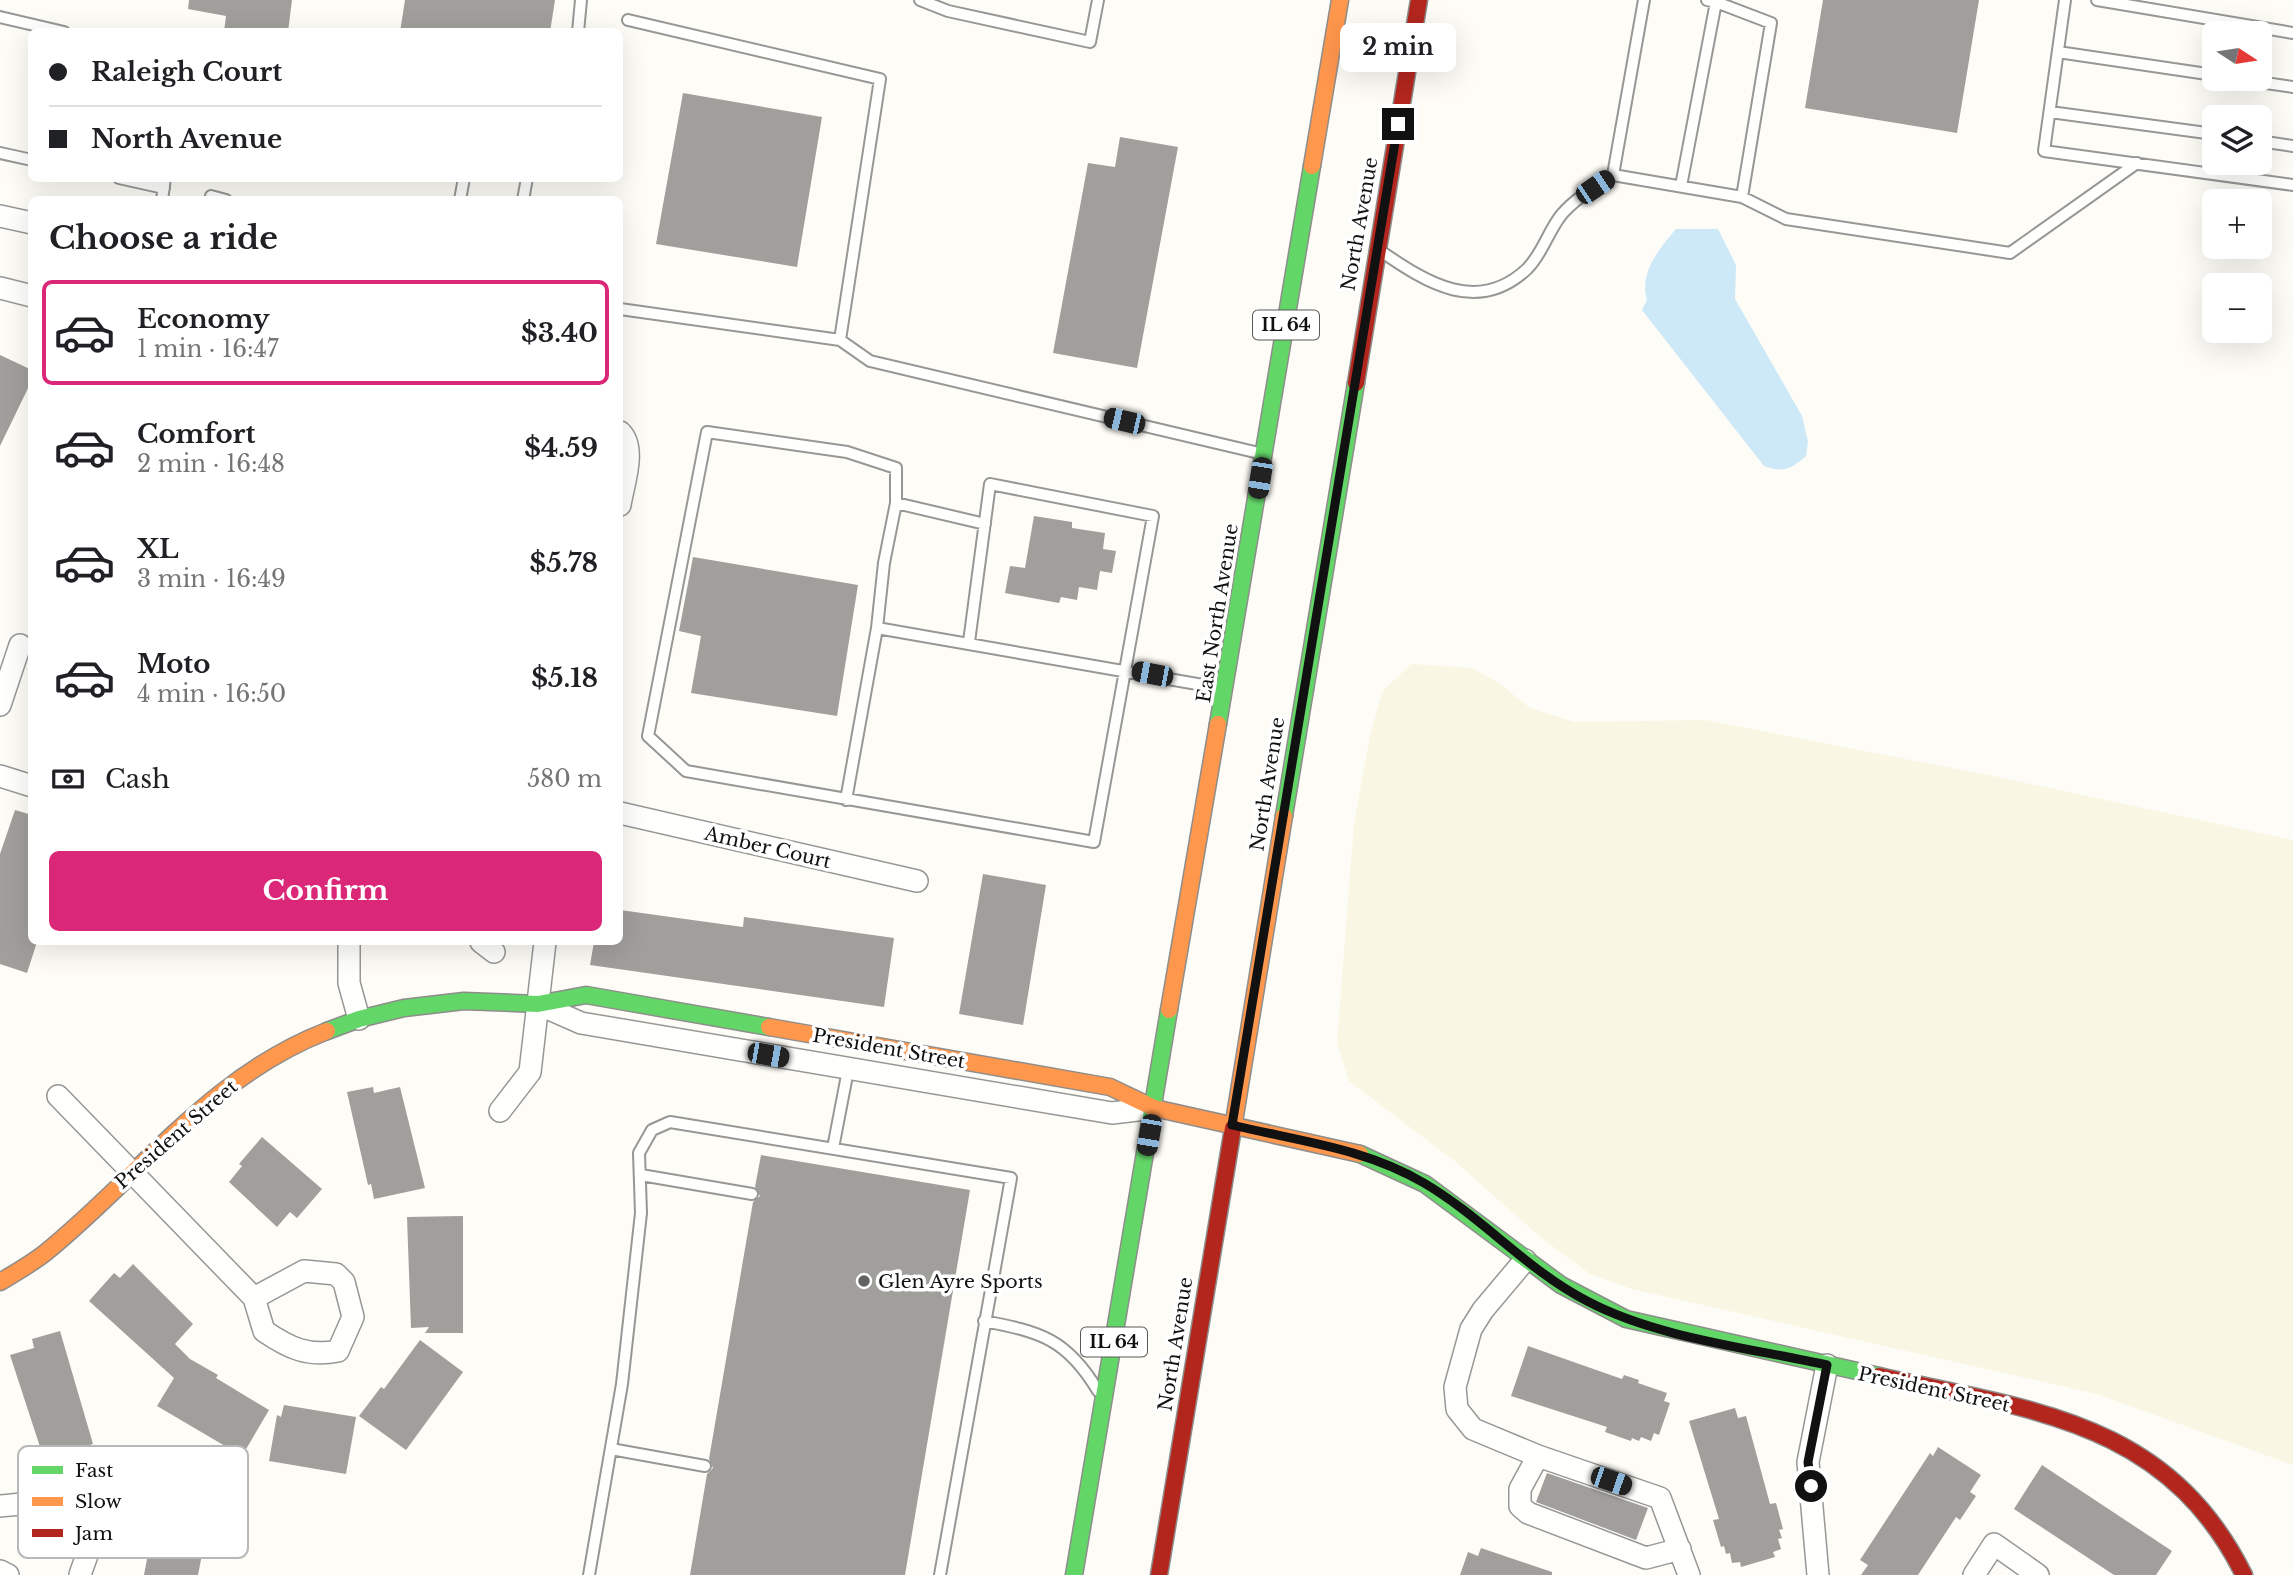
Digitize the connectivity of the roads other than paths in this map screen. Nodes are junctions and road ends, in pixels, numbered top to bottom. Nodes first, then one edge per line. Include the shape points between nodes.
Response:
1 (581, 0) edge
2 (920, 0) edge
3 (1098, 0) edge
4 (1340, 0) edge
5 (1419, 0) edge
6 (1644, 0) edge
7 (2065, 0) edge
8 (2097, 0) edge
9 (1712, 1) edge
10 (949, 5) edge
11 (0, 17) edge
12 (628, 20) dead end
13 (47, 28) edge
14 (578, 28) edge
15 (2293, 33) edge
16 (2058, 52) junction
17 (2202, 73) edge
18 (2272, 84) edge
19 (2293, 87) edge
20 (2050, 111) junction
21 (2202, 132) edge
22 (2272, 143) edge
23 (2293, 146) edge
24 (0, 153) edge
25 (28, 159) edge
26 (2137, 163) junction
27 (1613, 175) junction
28 (135, 182) edge
29 (2293, 185) edge
30 (1681, 186) junction
31 (163, 189) edge
32 (1741, 197) junction
33 (0, 216) edge
34 (28, 222) edge
35 (1377, 248) junction
36 (0, 288) edge
37 (28, 295) edge
38 (623, 309) edge
39 (840, 340) junction
40 (623, 438) edge
41 (1264, 454) junction
42 (623, 486) edge
43 (896, 503) junction
44 (985, 524) junction
45 (877, 628) junction
46 (969, 642) junction
47 (20, 645) dead end
48 (1127, 669) junction
49 (1226, 689) junction
50 (0, 705) edge
51 (0, 776) edge
52 (28, 785) edge
53 (846, 800) junction
54 (623, 814) edge
55 (917, 881) dead end
56 (349, 945) edge
57 (545, 945) edge
58 (538, 1004) junction
59 (359, 1019) junction
60 (853, 1042) junction
61 (848, 1069) junction
62 (58, 1096) dead end
63 (1154, 1108) junction
64 (500, 1111) dead end
65 (1232, 1125) junction
66 (833, 1148) junction
67 (133, 1171) junction
68 (641, 1175) junction
69 (752, 1194) dead end
70 (1525, 1260) junction
71 (0, 1282) edge
72 (254, 1298) junction
73 (984, 1321) junction
74 (1827, 1365) junction
75 (1104, 1402) junction
76 (611, 1449) junction
77 (1538, 1456) junction
78 (705, 1466) dead end
79 (18, 1505) edge
80 (0, 1506) edge
81 (1680, 1549) junction
82 (85, 1558) edge
83 (0, 1571) edge
84 (8, 1575) edge
85 (80, 1575) edge
86 (589, 1575) edge
87 (940, 1575) edge
88 (1074, 1575) edge
89 (1158, 1575) edge
90 (1689, 1575) edge
91 (1818, 1575) edge
92 (1974, 1575) edge
93 (2038, 1575) edge
94 (2244, 1575) edge

1 - 14 lane
2 - 10 lane
3 - 10 lane via 1090,42
4 - 41 main road, East North Avenue / IL 64
5 - 35 main road, North Avenue
6 - 27 lane
7 - 16 lane
8 - 15 lane
9 - 30 lane
9 - 32 lane via 1771,23
11 - 13 lane
12 - 39 lane via 880,79
16 - 17 lane
16 - 20 lane
18 - 19 lane
20 - 21 lane
20 - 26 lane via 2044,151
22 - 23 lane
24 - 25 lane
26 - 29 lane
26 - 32 lane via 2010,254 1786,219
27 - 30 lane
27 - 35 lane via 1561,216 1528,269 1489,290 1467,293 1437,287
28 - 31 lane
30 - 32 lane
33 - 34 street
35 - 65 main road, North Avenue
36 - 37 street
38 - 39 lane
39 - 41 lane via 870,361
40 - 42 street via 628,454
41 - 49 main road, East North Avenue / IL 64
43 - 44 lane
43 - 45 lane
43 - 53 lane via 896,468 847,452 707,432 648,736 686,771
44 - 46 lane
44 - 48 lane via 990,484 1153,516
45 - 46 lane
45 - 53 lane
46 - 48 lane
47 - 50 street
48 - 49 lane
48 - 53 lane via 1094,842
49 - 63 main road, East North Avenue / IL 64
51 - 52 street
54 - 55 street, Amber Court
56 - 59 street via 349,983
57 - 58 street
58 - 59 main road, President Street via 464,1001
58 - 60 main road, President Street via 586,995
58 - 61 street, President Street via 581,1023
58 - 64 street via 530,1072
59 - 67 main road, President Street via 299,1042 235,1080
60 - 61 lane
60 - 63 main road, President Street via 1110,1087
61 - 63 street, President Street via 1112,1113
61 - 66 lane
62 - 67 street
63 - 65 main road, President Street
63 - 75 main road, IL 64
65 - 70 main road, President Street via 1349,1150 1397,1168 1436,1191
65 - 89 main road, North Avenue
66 - 68 lane via 670,1122 652,1130 639,1153
66 - 73 lane via 1012,1178
67 - 71 main road, President Street via 44,1254
67 - 72 street
68 - 69 lane
68 - 76 lane via 641,1213
70 - 74 main road, President Street via 1587,1301 1626,1319
70 - 77 street via 1472,1329 1455,1387 1457,1409 1473,1429
72 - 72 street via 304,1271 335,1274 344,1282 353,1317 338,1351 319,1355 290,1348 264,1331
73 - 75 lane via 1058,1342 1080,1364
73 - 87 lane
74 - 91 street via 1808,1462
74 - 94 main road, President Street via 2054,1415 2117,1439 2184,1488 2234,1550
75 - 88 main road, IL 64
76 - 78 lane
76 - 86 lane
77 - 81 street via 1660,1498
77 - 81 street via 1520,1489 1520,1506 1528,1513 1646,1558
79 - 80 street
81 - 90 street
82 - 85 street
83 - 84 street
92 - 93 street via 1994,1544

